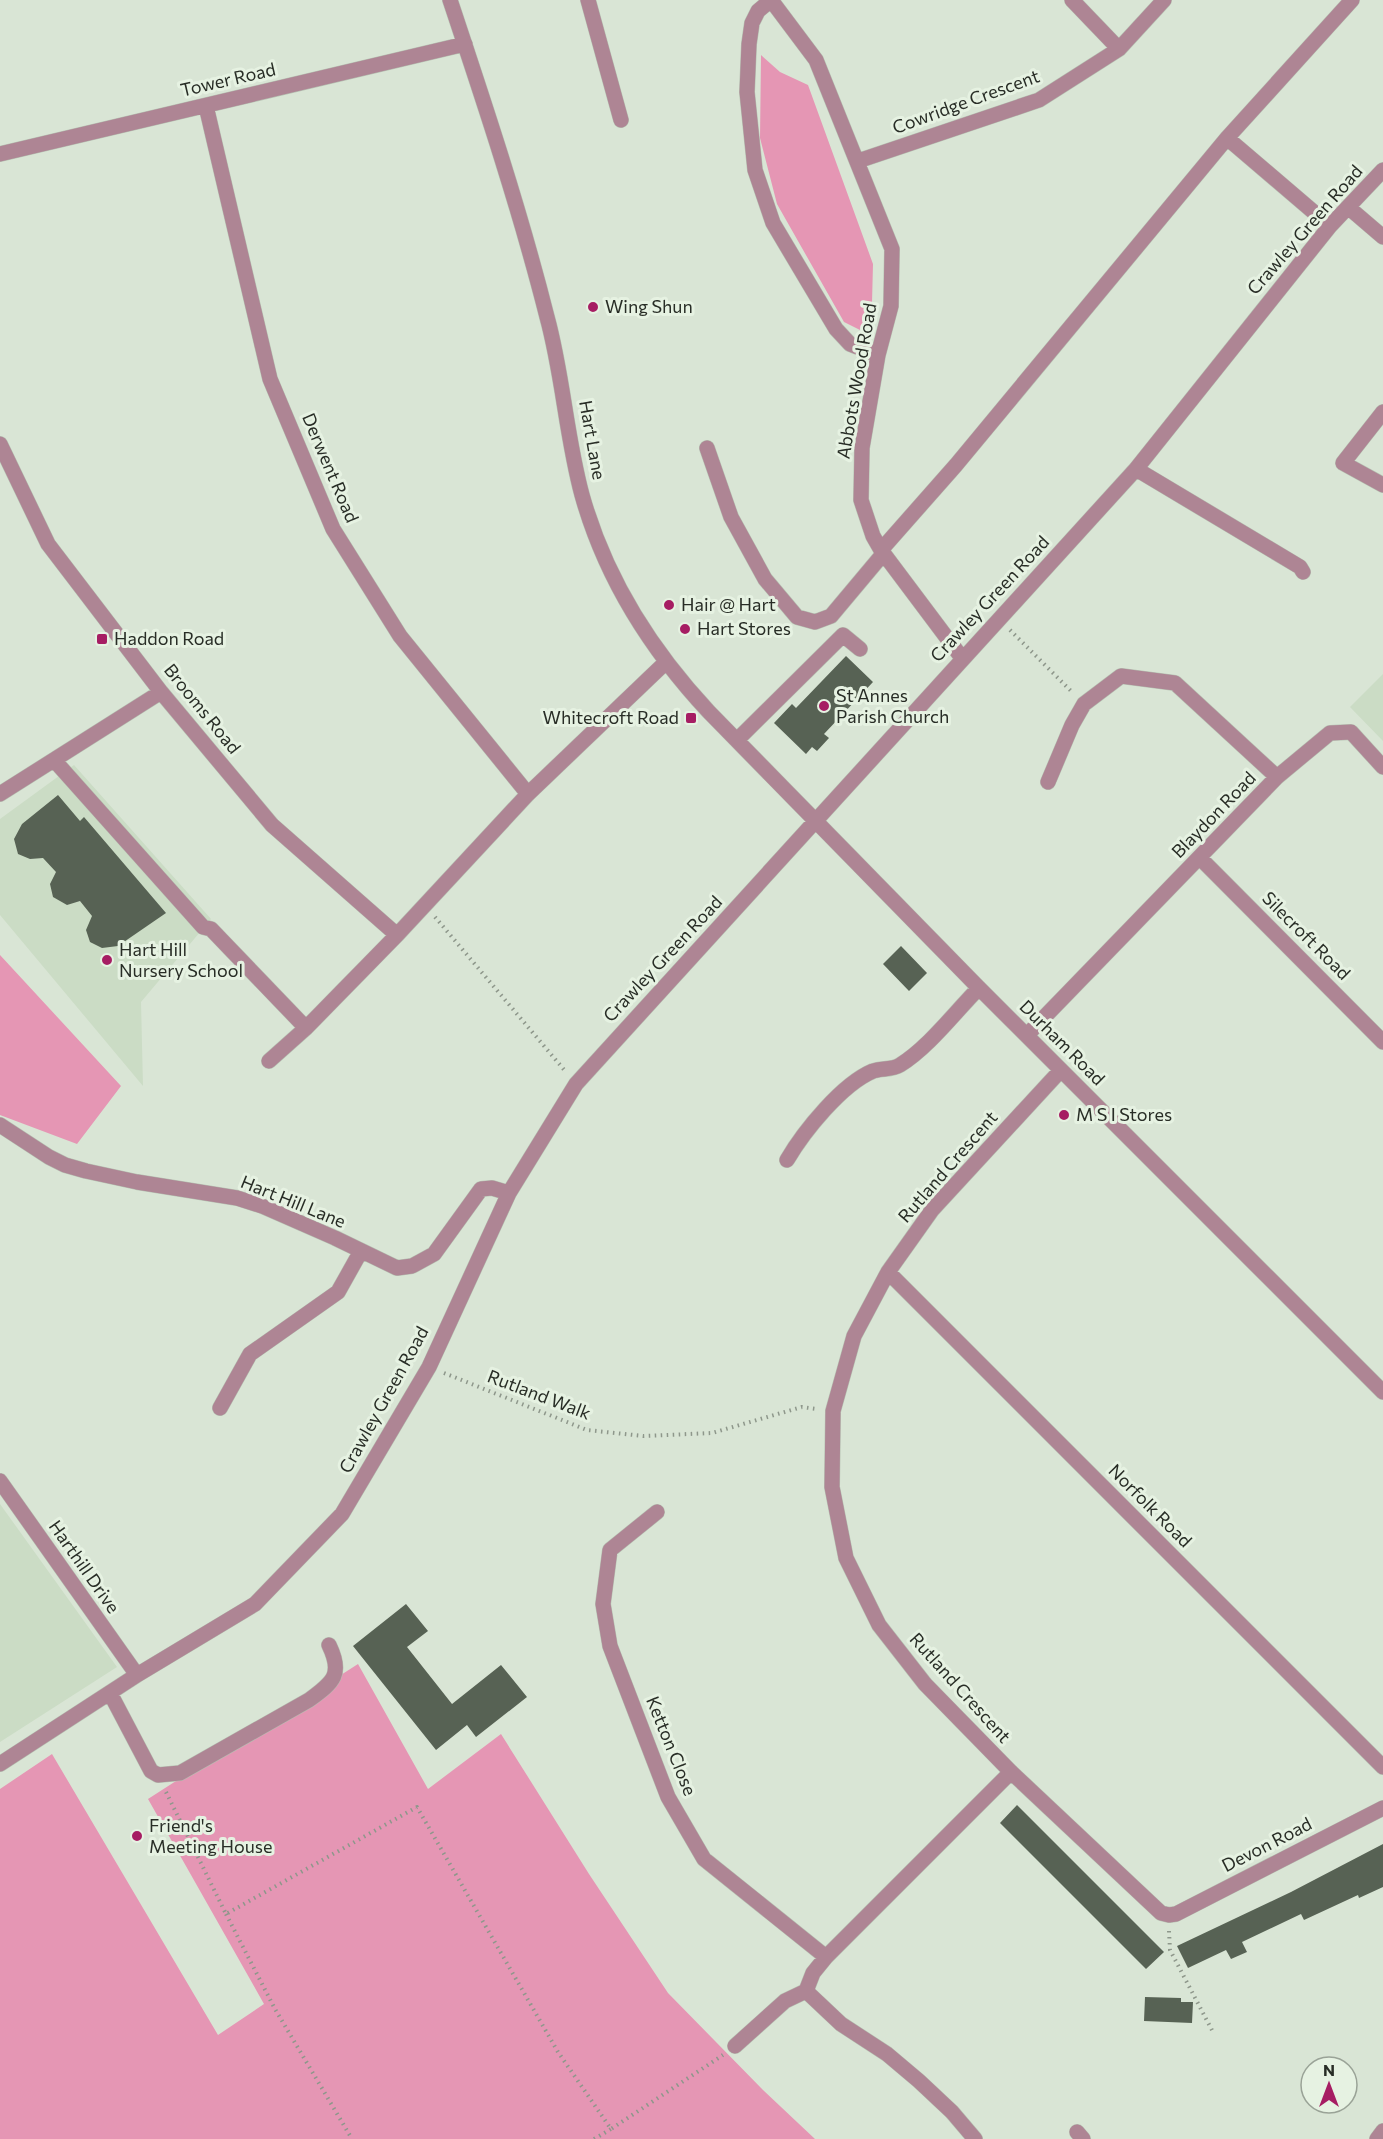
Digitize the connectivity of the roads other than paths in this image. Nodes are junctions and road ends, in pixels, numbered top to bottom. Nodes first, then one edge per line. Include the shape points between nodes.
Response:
1 (450, 0) edge
2 (588, 0) edge
3 (771, 0) edge
4 (1072, 0) edge
5 (1164, 0) edge
6 (1352, 0) edge
7 (465, 44) junction
8 (1119, 49) junction
9 (206, 106) junction
10 (621, 120) dead end
11 (1227, 138) junction
12 (0, 154) edge
13 (858, 161) junction
14 (1383, 170) edge
15 (1348, 207) junction
16 (1330, 226) junction
17 (1383, 237) edge
18 (878, 355) junction
19 (1383, 412) edge
20 (0, 444) edge
21 (707, 448) dead end
22 (1136, 469) junction
23 (1383, 485) edge
24 (882, 552) junction
25 (1303, 572) dead end
26 (860, 649) dead end
27 (962, 658) junction
28 (666, 662) junction
29 (162, 692) junction
30 (737, 740) junction
31 (54, 760) junction
32 (1383, 767) edge
33 (1277, 777) junction
34 (1047, 782) dead end
35 (0, 794) edge
36 (528, 794) junction
37 (817, 821) junction
38 (1200, 858) junction
39 (397, 935) junction
40 (979, 987) junction
41 (306, 1028) junction
42 (1027, 1035) junction
43 (1383, 1042) edge
44 (270, 1061) dead end
45 (1061, 1070) junction
46 (0, 1125) edge
47 (787, 1160) dead end
48 (509, 1193) junction
49 (361, 1251) junction
50 (888, 1272) junction
51 (1383, 1392) edge
52 (220, 1408) dead end
53 (0, 1481) edge
54 (657, 1512) dead end
55 (329, 1645) dead end
56 (137, 1675) junction
57 (110, 1693) junction
58 (0, 1764) edge
59 (1383, 1767) edge
60 (1011, 1772) junction
61 (1383, 1808) edge
62 (1169, 1915) joint
63 (826, 1957) junction
64 (806, 1991) junction
65 (735, 2046) road end
66 (1383, 2131) edge
67 (975, 2139) edge
68 (1377, 2139) edge

1 - 7 street, Hart Lane
2 - 10 street
3 - 13 street, Abbots Wood Road via 816,60
3 - 18 street via 758,11 752,23 749,45 747,92 755,170 773,223 837,329 850,344
4 - 8 street
5 - 8 street, Cowridge Crescent
6 - 11 street
7 - 9 street, Tower Road
7 - 28 street, Hart Lane via 547,314 590,522 624,595
8 - 13 street, Cowridge Crescent via 1039,99
9 - 12 street, Tower Road
9 - 36 street, Derwent Road via 270,379 333,529 400,636
11 - 16 street
11 - 24 street
13 - 18 street, Abbots Wood Road via 892,249 891,306
14 - 15 street, Crawley Green Road
15 - 16 street, Crawley Green Road
15 - 17 street
16 - 22 street, Crawley Green Road
18 - 24 street, Abbots Wood Road via 862,448 861,500
19 - 23 street via 1343,463
20 - 29 street, Brooms Road via 48,543
21 - 24 street via 731,517 765,579 797,617 815,622 831,616
22 - 25 street
22 - 27 street, Crawley Green Road
24 - 27 street, Abbots Wood Road
26 - 30 street via 843,635
27 - 37 street, Crawley Green Road
28 - 30 street, Hart Lane
28 - 36 street
29 - 31 street
29 - 39 street, Brooms Road via 272,825
30 - 37 street, Hart Lane
31 - 35 street
31 - 41 street via 203,927 211,929
32 - 33 street via 1351,732 1330,733
33 - 34 street, Blaydon Road via 1175,683 1121,676 1084,704
33 - 38 street, Blaydon Road
36 - 39 street
37 - 40 street, Durham Road
37 - 48 street, Crawley Green Road via 576,1084
38 - 42 street, Blaydon Road
38 - 43 street, Silecroft Road
39 - 41 street
40 - 42 street, Durham Road
40 - 47 street via 898,1067 873,1071 829,1105
41 - 44 street
42 - 45 street, Durham Road
45 - 50 street, Rutland Crescent via 932,1210
45 - 51 street, Durham Road
46 - 49 street, Hart Hill Lane via 65,1165 137,1182 237,1198
48 - 49 street, Hart Hill Lane via 481,1189 434,1254 412,1266 397,1268
48 - 56 street, Crawley Green Road via 429,1367 342,1514 255,1604
49 - 52 street via 338,1292 250,1354
50 - 59 street, Norfolk Road
50 - 60 street, Rutland Crescent via 854,1336 833,1411 831,1487 846,1558 879,1625 925,1684
53 - 56 street, Harthill Drive
54 - 63 street, Ketton Close via 610,1550 603,1604 610,1646 668,1797 704,1859
55 - 57 street via 336,1660 336,1673 327,1687 180,1773 158,1775 151,1771
56 - 57 street, Crawley Green Road
57 - 58 street, Crawley Green Road
60 - 62 street, Rutland Crescent via 1155,1909
60 - 63 street
61 - 62 street, Devon Road
63 - 64 street via 813,1973
64 - 65 street via 784,2001
64 - 67 street via 842,2024 919,2081
66 - 68 street

